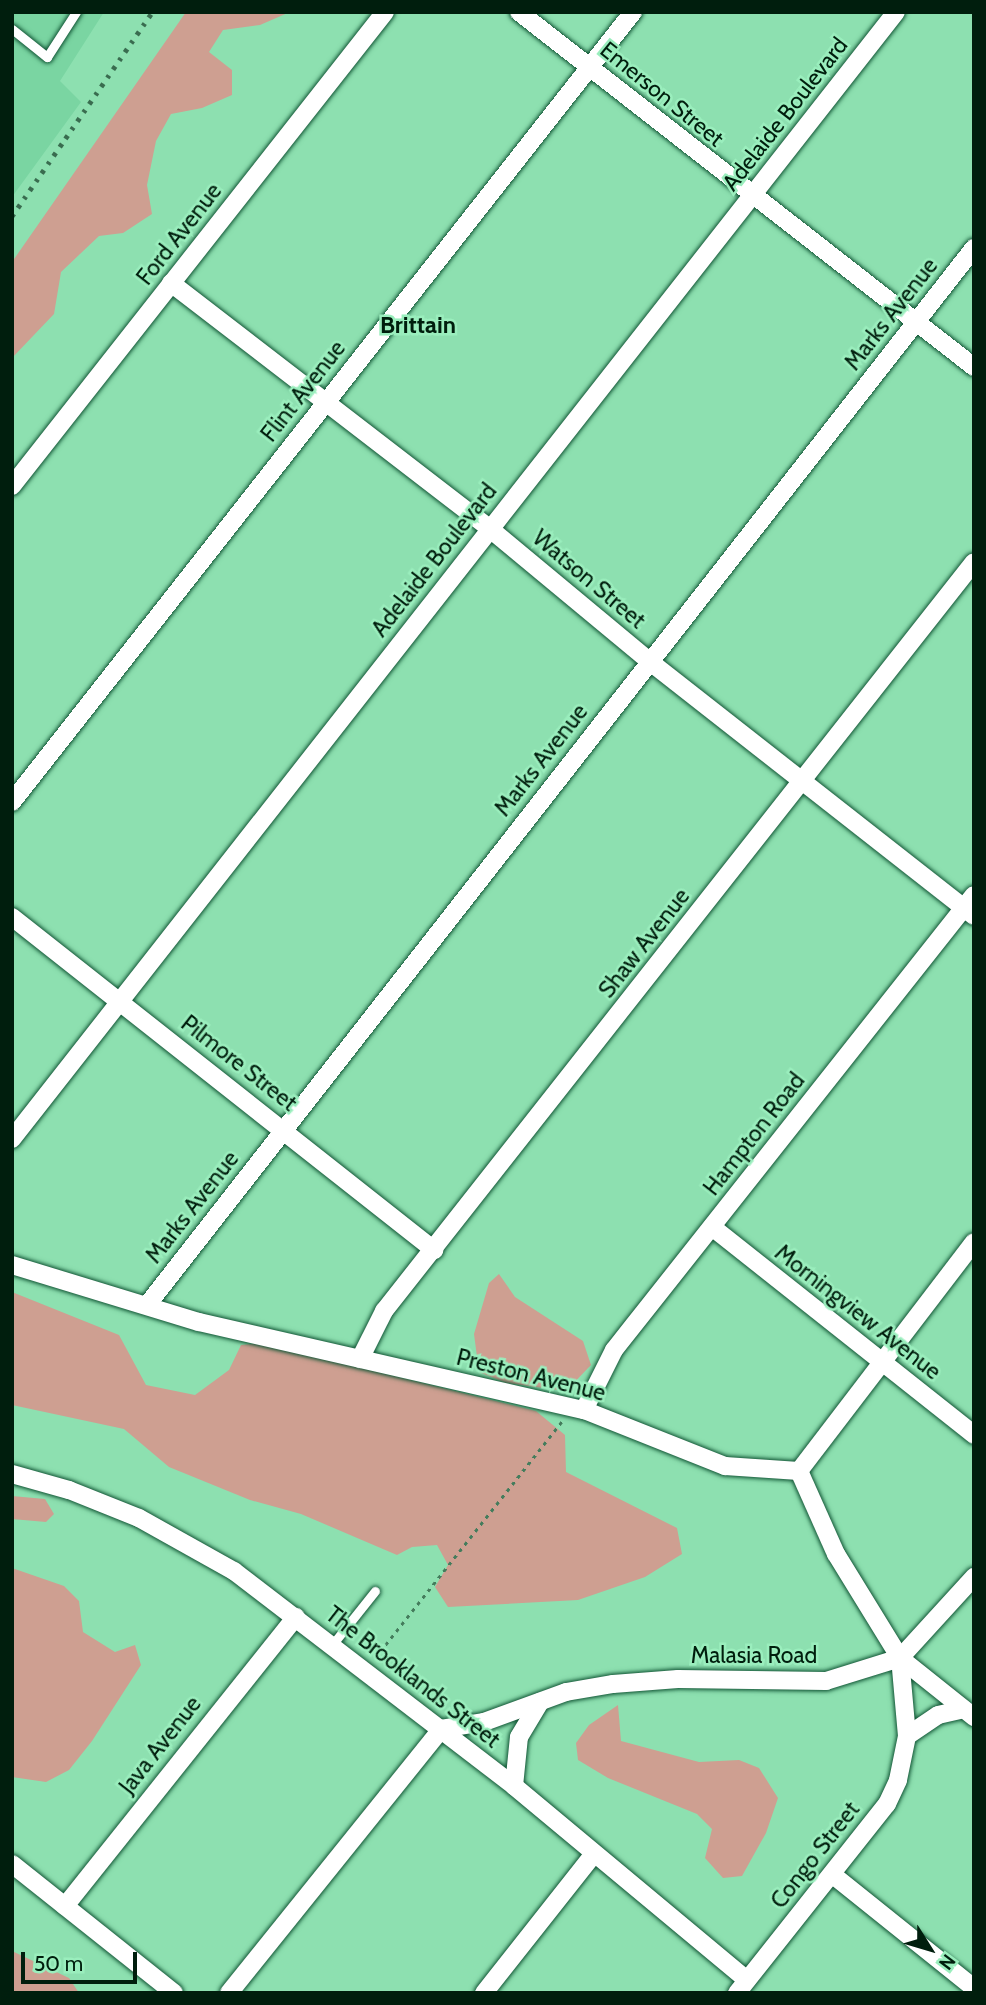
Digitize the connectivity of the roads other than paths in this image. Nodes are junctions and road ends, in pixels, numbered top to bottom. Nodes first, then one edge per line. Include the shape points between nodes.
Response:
1 (76, 12) edge
2 (385, 12) edge
3 (519, 12) edge
4 (633, 12) edge
5 (896, 12) edge
6 (12, 29) edge
7 (590, 68) junction
8 (751, 196) junction
9 (974, 248) edge
10 (171, 283) junction
11 (916, 322) junction
12 (974, 367) edge
13 (324, 403) junction
14 (12, 486) edge
15 (489, 528) junction
16 (974, 562) edge
17 (649, 662) junction
18 (803, 780) junction
19 (12, 802) edge
20 (970, 906) edge
21 (12, 917) edge
22 (119, 1001) junction
23 (284, 1128) junction
24 (12, 1139) edge
25 (712, 1227) junction
26 (974, 1242) edge
27 (434, 1251) junction
28 (12, 1265) edge
29 (148, 1304) junction
30 (360, 1359) junction
31 (881, 1360) junction
32 (578, 1409) junction
33 (974, 1435) edge
34 (799, 1471) junction
35 (12, 1474) edge
36 (974, 1577) edge
37 (376, 1591) dead end
38 (296, 1617) junction
39 (332, 1645) junction
40 (900, 1658) junction
41 (540, 1702) junction
42 (969, 1713) edge
43 (441, 1729) junction
44 (907, 1736) junction
45 (514, 1786) junction
46 (593, 1855) junction
47 (12, 1864) edge
48 (833, 1875) junction
49 (65, 1906) junction
50 (742, 1986) edge
51 (974, 1988) edge
52 (174, 1993) edge
53 (229, 1993) edge
54 (484, 1993) edge

1 - 6 lane via 47,57
2 - 10 street, Ford Avenue
3 - 7 street, Emerson Street
4 - 7 street, Flint Avenue
5 - 8 street, Adelaide Boulevard
7 - 8 street, Emerson Street
7 - 13 street, Flint Avenue
8 - 11 street, Emerson Street
8 - 15 street, Adelaide Boulevard
9 - 11 street, Marks Avenue
10 - 13 street, Watson Street
10 - 14 street, Ford Avenue
11 - 12 street, Emerson Street
11 - 17 street, Marks Avenue
13 - 15 street, Watson Street
13 - 19 street, Flint Avenue
15 - 17 street, Watson Street
15 - 22 street, Adelaide Boulevard
16 - 18 street, Shaw Avenue
17 - 18 street, Watson Street
17 - 23 street, Marks Avenue
18 - 20 street, Watson Street
18 - 27 street, Shaw Avenue
20 - 25 street, Hampton Road
21 - 22 street, Pilmore Street
22 - 23 street, Pilmore Street
22 - 24 street, Adelaide Boulevard
23 - 27 street, Pilmore Street
23 - 29 street, Marks Avenue
25 - 31 street, Morningview Avenue
25 - 32 street, Hampton Road via 614,1350
26 - 31 street
27 - 30 street, Shaw Avenue via 384,1311
28 - 29 street, Preston Avenue
29 - 30 street, Preston Avenue via 200,1322
30 - 32 street, Preston Avenue
31 - 33 street, Morningview Avenue
31 - 34 street
32 - 34 street, Preston Avenue via 725,1466
34 - 40 street, Congo Street via 836,1554
35 - 38 street, The Brooklands Street via 100,1501 172,1534
36 - 40 street
37 - 39 lane
38 - 39 street, The Brooklands Street
38 - 49 street, Java Avenue
39 - 43 street, The Brooklands Street
40 - 41 street, Malasia Road via 826,1681 648,1680 566,1692
40 - 42 street
40 - 44 street, Congo Street
41 - 43 street, Malasia Road via 484,1722
41 - 45 street via 519,1737
42 - 44 street via 938,1716
43 - 45 street, The Brooklands Street
43 - 53 street
44 - 48 street, Congo Street via 893,1793
45 - 46 street, The Brooklands Street
46 - 50 street, The Brooklands Street
46 - 54 street
47 - 49 street
48 - 50 street, Congo Street
48 - 51 street
49 - 52 street

